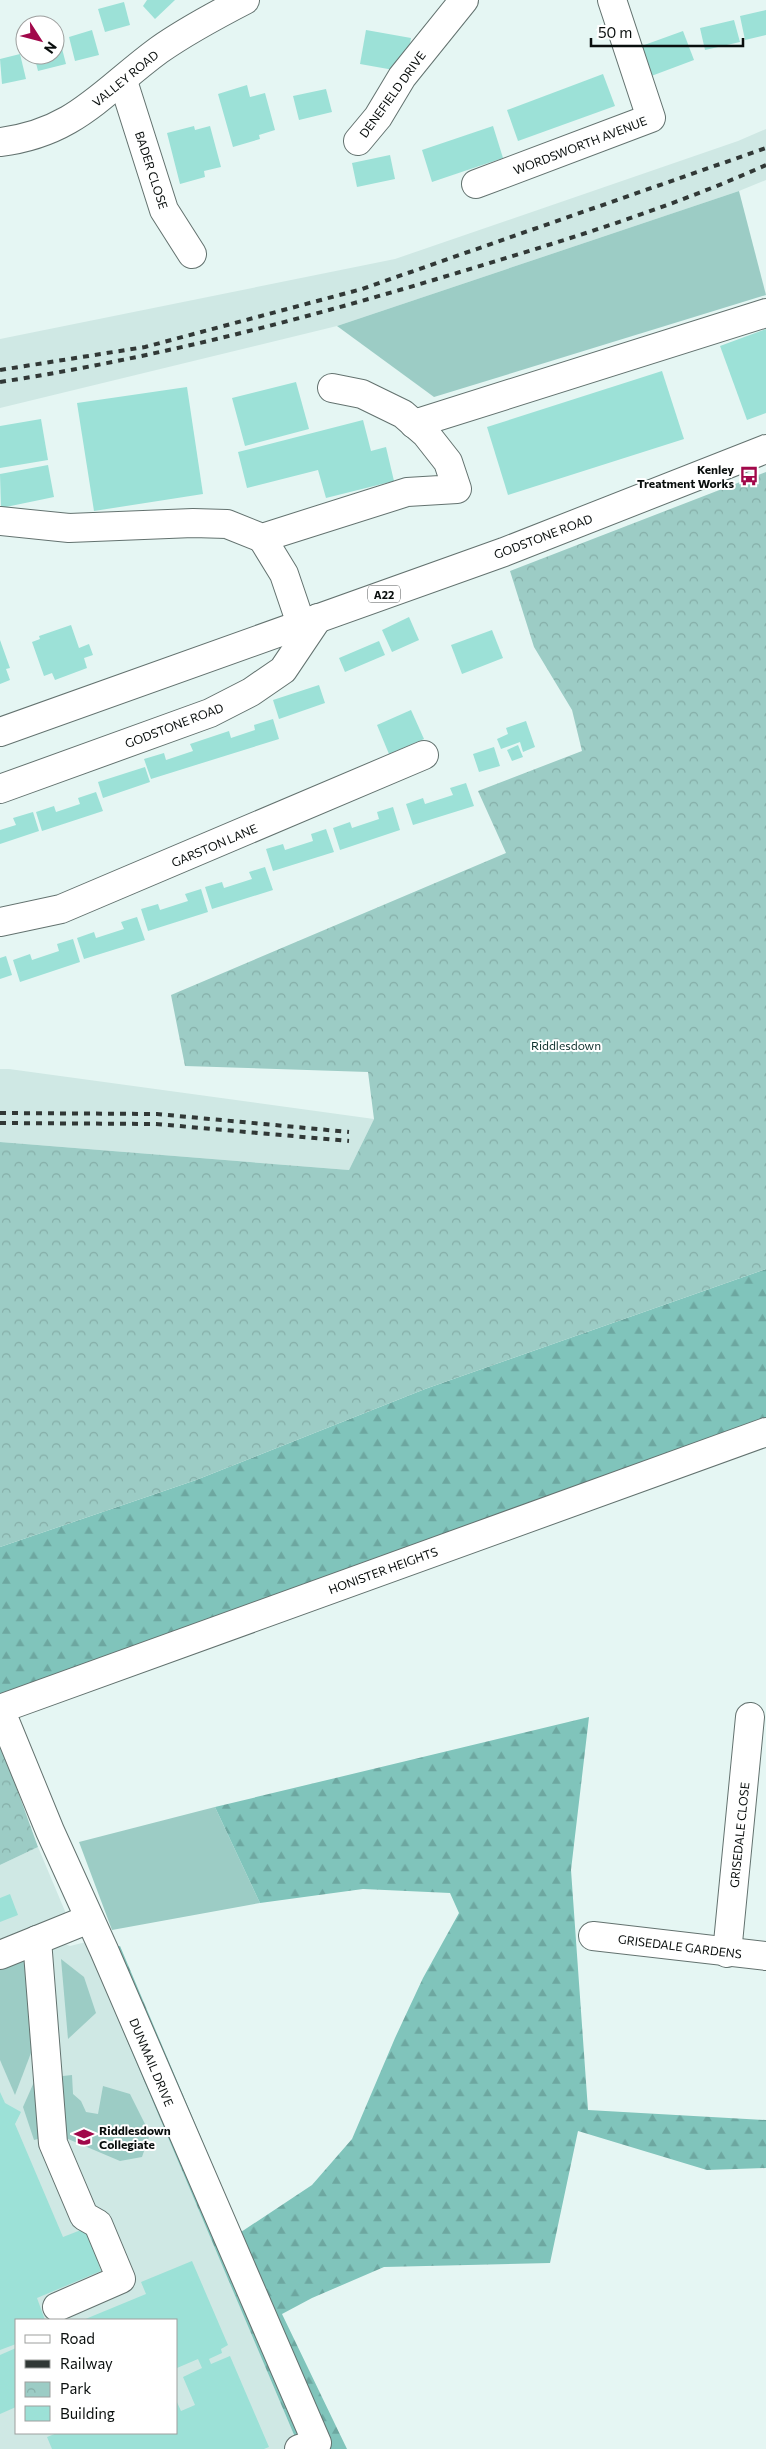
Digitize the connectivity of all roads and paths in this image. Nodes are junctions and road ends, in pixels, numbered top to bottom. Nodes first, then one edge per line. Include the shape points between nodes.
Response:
1 (245, 0) edge
2 (464, 0) edge
3 (612, 0) edge
4 (123, 81) junction
5 (358, 141) dead end
6 (0, 142) edge
7 (476, 184) dead end
8 (192, 254) dead end
9 (766, 313) edge
10 (332, 388) dead end
11 (414, 424) junction
12 (766, 449) edge
13 (0, 521) edge
14 (262, 538) junction
15 (310, 621) junction
16 (0, 732) edge
17 (424, 755) dead end
18 (0, 789) edge
19 (0, 922) edge
20 (766, 1432) edge
21 (0, 1709) edge
22 (750, 1717) dead end
23 (89, 1919) junction
24 (593, 1936) dead end
25 (37, 1940) junction
26 (727, 1953) junction
27 (0, 1954) edge
28 (766, 1956) edge
29 (58, 2307) dead end
30 (308, 2446) edge

1 - 4 main road, VALLEY ROAD via 159,51
2 - 5 main road, DENEFIELD DRIVE via 402,77 378,117
3 - 7 main road, WORDSWORTH AVENUE via 651,118
4 - 6 main road, VALLEY ROAD via 81,114 55,128
4 - 8 main road, BADER CLOSE via 164,210
9 - 11 main road
10 - 11 main road via 362,394 403,414
11 - 14 main road via 448,462 457,489 407,492
12 - 15 main road, GODSTONE ROAD / A22 via 504,552
13 - 14 main road via 69,528 228,524
14 - 15 main road
15 - 16 main road, GODSTONE ROAD / A22
15 - 18 main road, GODSTONE ROAD via 283,670 251,692 210,713
17 - 19 main road, GARSTON LANE via 61,909
20 - 21 main road, HONISTER HEIGHTS
21 - 23 main road, DUNMAIL DRIVE
22 - 26 main road, GRISEDALE CLOSE
23 - 25 main road
23 - 30 main road, DUNMAIL DRIVE
24 - 26 main road, GRISEDALE GARDENS
25 - 27 main road
25 - 29 main road via 53,2143 84,2216 98,2224 121,2279
26 - 28 main road, GRISEDALE GARDENS

